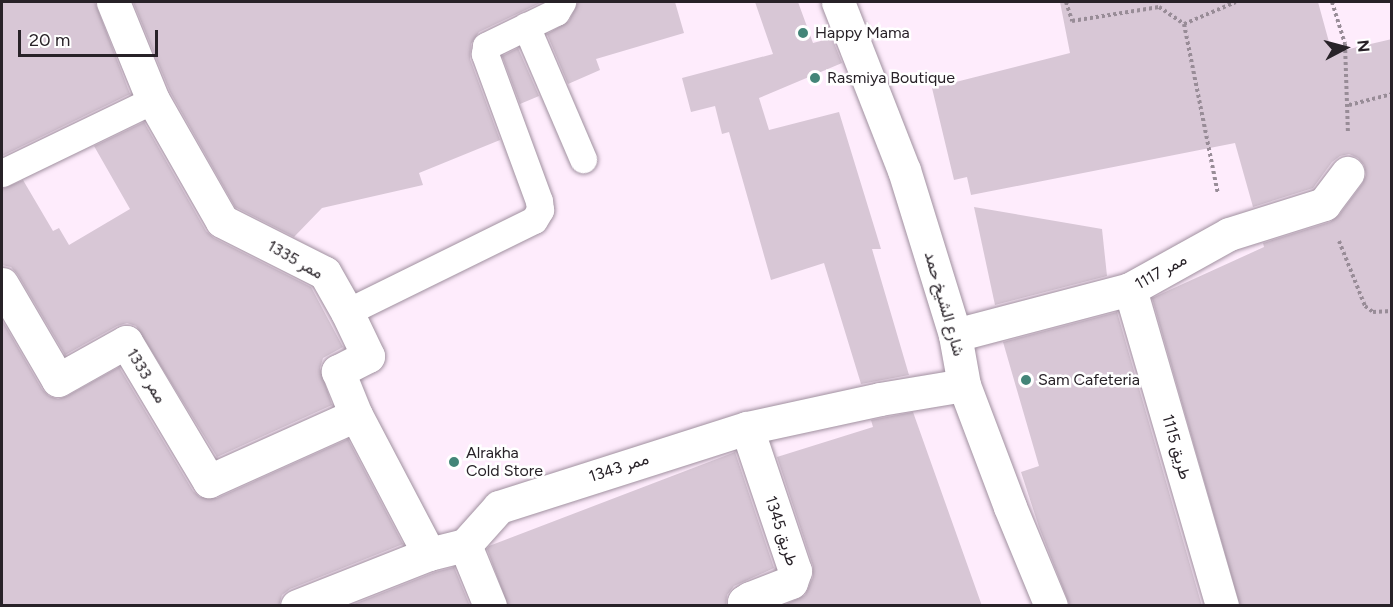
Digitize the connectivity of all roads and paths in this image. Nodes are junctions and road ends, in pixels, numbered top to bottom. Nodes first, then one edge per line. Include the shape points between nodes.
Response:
1 (93, 2) edge
2 (99, 2) edge
3 (113, 2) edge
4 (562, 2) edge
5 (838, 2) edge
6 (1066, 2) edge
7 (1236, 2) edge
8 (1332, 2) edge
9 (1184, 24) junction
10 (526, 26) junction
11 (1392, 94) edge
12 (153, 100) junction
13 (1349, 105) junction
14 (583, 159) dead end
15 (2, 173) edge
16 (1347, 173) joint
17 (1324, 204) junction
18 (1229, 234) junction
19 (2, 284) edge
20 (1130, 289) junction
21 (1392, 311) edge
22 (347, 312) junction
23 (955, 335) junction
24 (964, 385) junction
25 (356, 415) junction
26 (747, 428) junction
27 (465, 545) junction
28 (429, 554) junction
29 (297, 606) edge
30 (490, 606) edge
31 (745, 606) edge
32 (1051, 606) edge
33 (1222, 606) edge

1 - 2 street
3 - 12 street, ممر 1335
4 - 10 lane via 556,12
5 - 23 street, شارع الشيخ حمد via 904,170
6 - 9 path via 1072,21 1159,7
7 - 9 path
8 - 13 path via 1346,44
9 - 18 path via 1215,186
10 - 14 lane
10 - 22 lane via 490,43 485,54 539,201 540,210 534,220
11 - 13 path
12 - 15 lane
12 - 22 street, ممر 1335 via 222,221 325,273
13 - 16 path
16 - 17 street
17 - 18 street, ممر 1117
17 - 21 path via 1365,306 1373,312
18 - 20 street, ممر 1117
19 - 25 street, ممر 1333 via 57,380 126,342 209,481
20 - 23 street, ممر 1117
20 - 33 street, طريق 1115
22 - 25 street, ممر 1335 via 368,356 338,371
23 - 24 street, شارع الشيخ حمد
24 - 26 street, ممر 1343
24 - 32 street, شارع الشيخ حمد
25 - 28 street, ممر 1335
26 - 27 street, ممر 1343 via 499,507
26 - 31 street, طريق 1345 via 795,571 791,582 750,598
27 - 28 street
27 - 30 street
28 - 29 street

